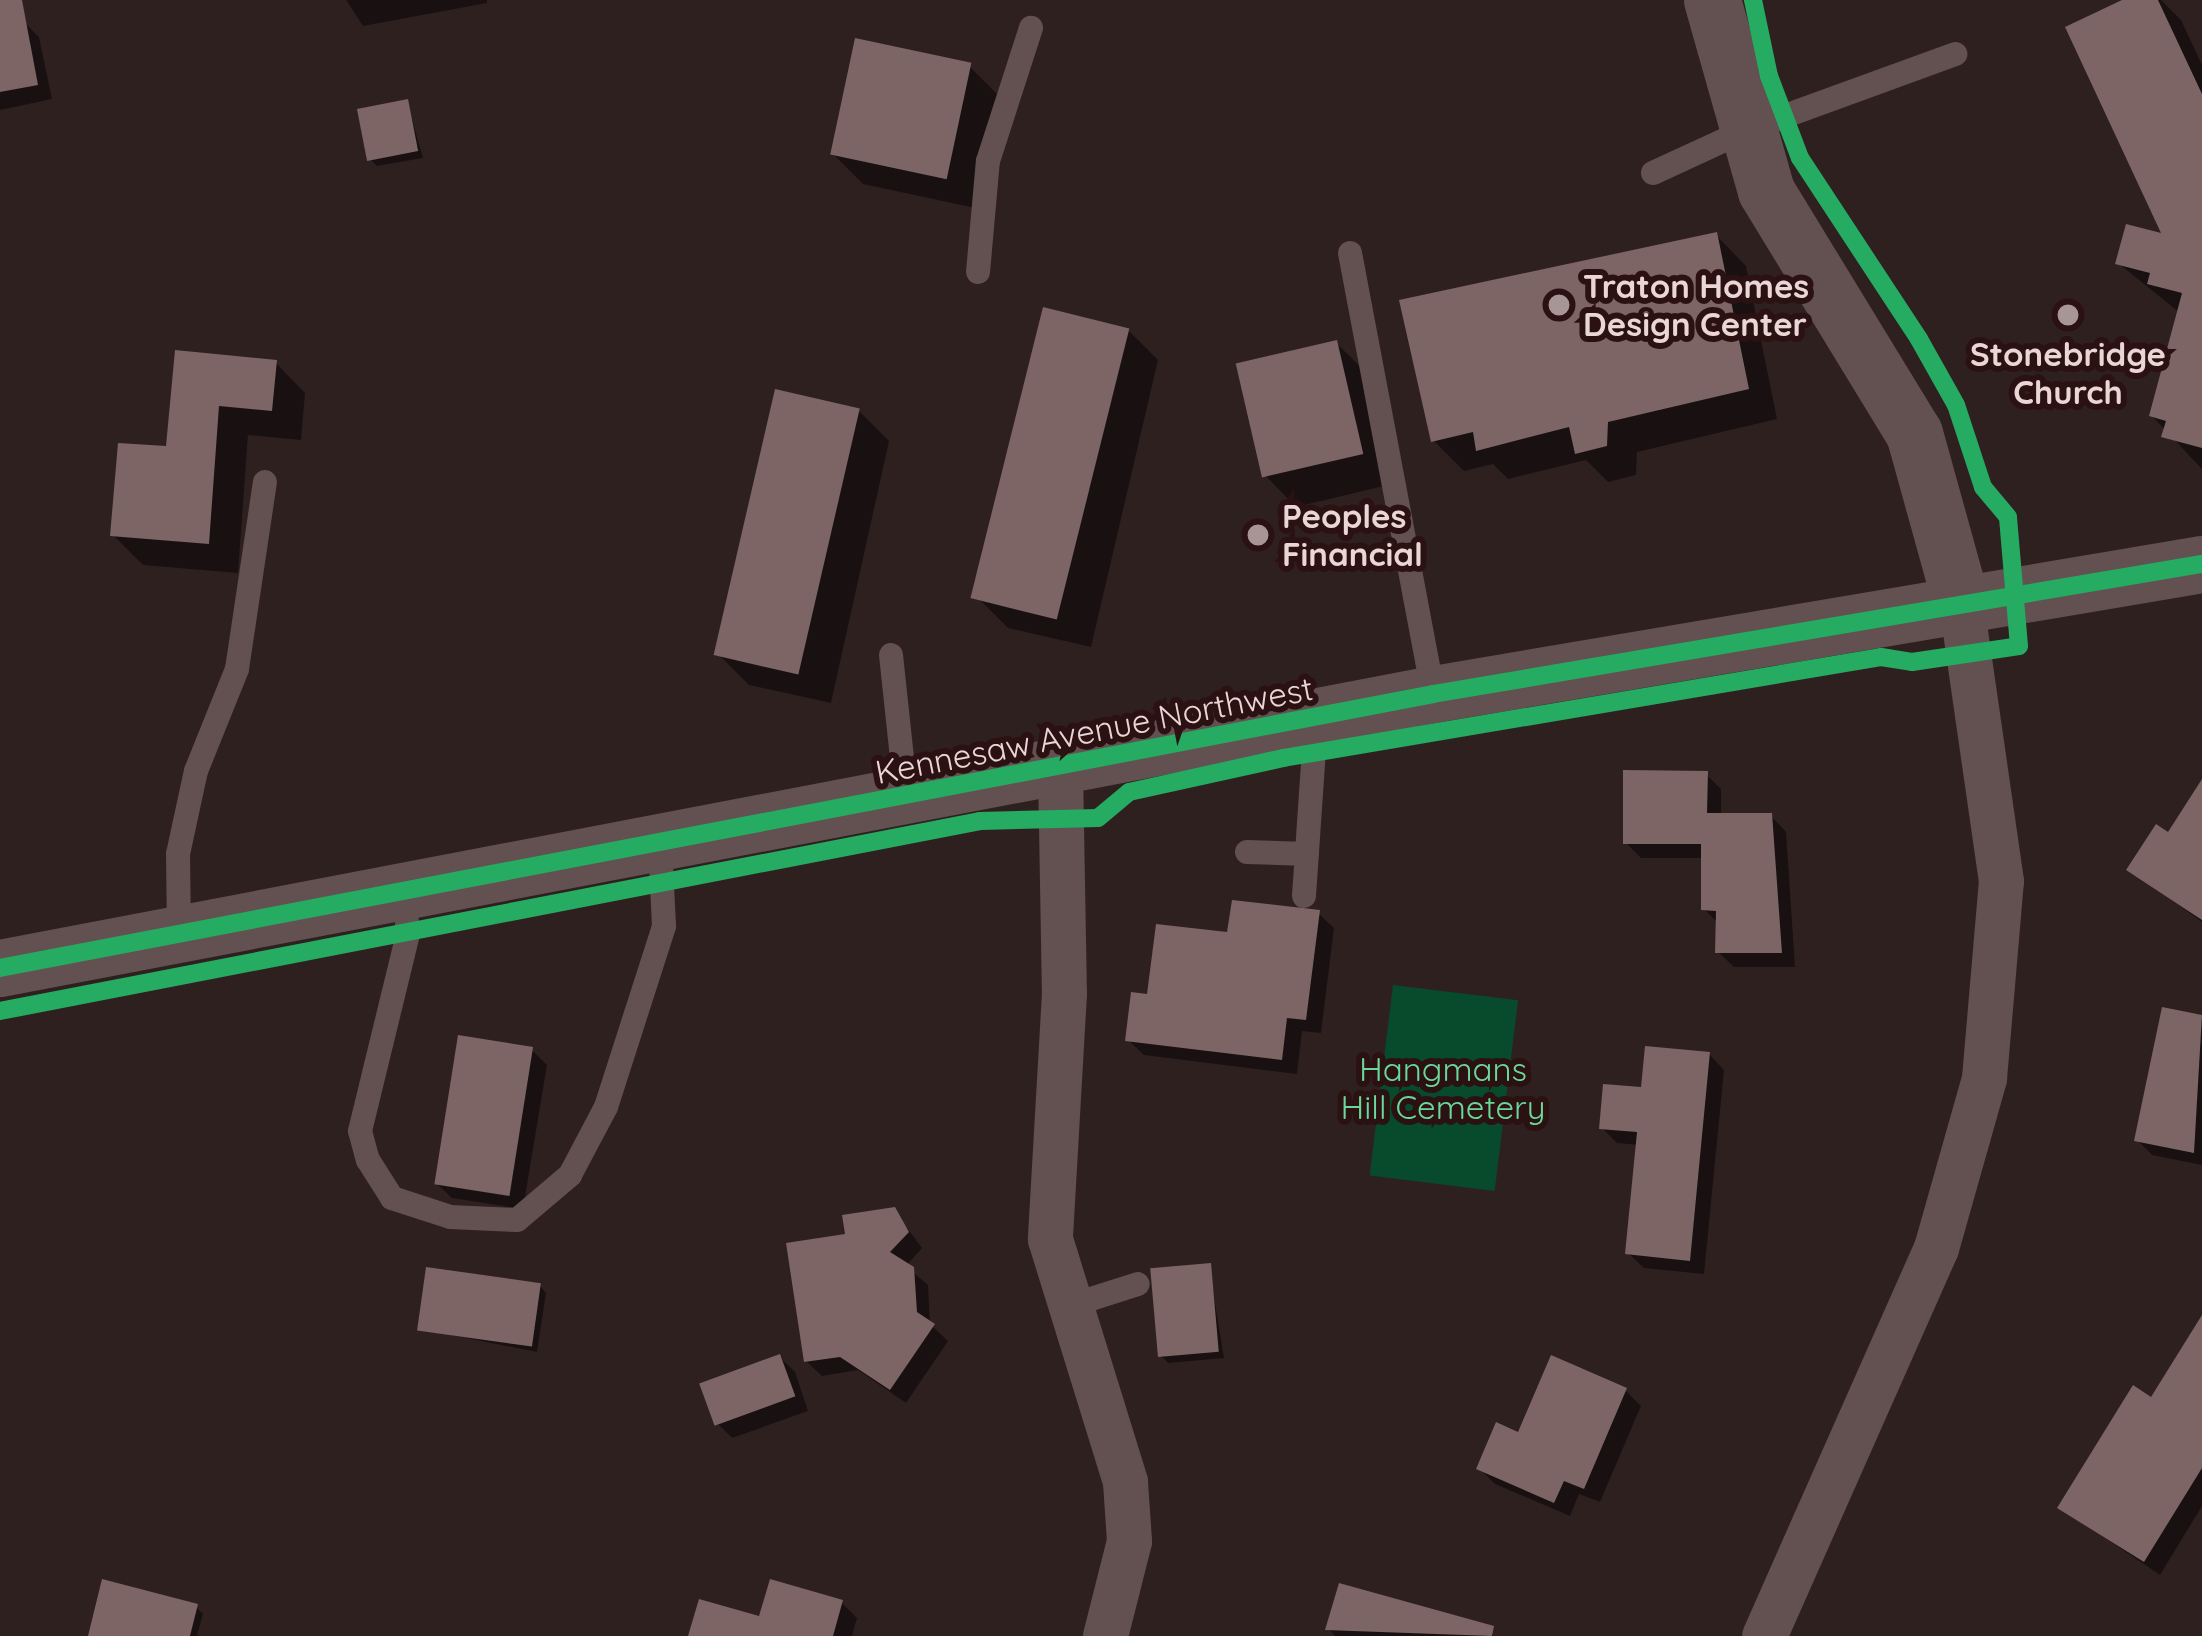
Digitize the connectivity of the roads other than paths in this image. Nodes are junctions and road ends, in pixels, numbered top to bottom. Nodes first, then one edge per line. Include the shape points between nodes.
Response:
1 (1712, 0) edge
2 (1031, 28) dead end
3 (1955, 54) dead end
4 (1744, 131) junction
5 (1653, 173) dead end
6 (1350, 253) dead end
7 (978, 272) dead end
8 (265, 482) dead end
9 (2202, 564) edge
10 (1961, 602) junction
11 (891, 655) dead end
12 (1433, 694) junction
13 (1316, 719) junction
14 (1060, 768) junction
15 (906, 797) junction
16 (660, 843) junction
17 (1247, 852) dead end
18 (1307, 854) junction
19 (404, 892) junction
20 (1304, 896) dead end
21 (179, 934) junction
22 (0, 968) edge
23 (1138, 1284) dead end
24 (1069, 1306) junction
25 (1105, 1636) edge
26 (1764, 1636) edge

1 - 4 street
2 - 7 lane via 988,161
3 - 4 lane
4 - 5 lane
4 - 10 street via 1766,191 1914,433
6 - 12 lane
8 - 21 lane via 237,669 196,771 178,854
9 - 10 street, Kennesaw Avenue Northwest
10 - 12 street, Kennesaw Avenue Northwest
10 - 26 street via 2001,881 1984,1078 1936,1248
11 - 15 lane
12 - 13 street, Kennesaw Avenue Northwest
13 - 14 street, Kennesaw Avenue Northwest
13 - 18 lane
14 - 15 street, Kennesaw Avenue Northwest
14 - 24 street via 1064,993 1048,1201
15 - 16 street, Kennesaw Avenue Northwest
16 - 19 street, Kennesaw Avenue Northwest
16 - 19 lane via 664,926 606,1107 570,1175 517,1220 450,1217 392,1198 368,1160 360,1131 408,934
17 - 18 lane
18 - 20 lane
19 - 21 street, Kennesaw Avenue Northwest
21 - 22 street, Kennesaw Avenue Northwest
23 - 24 lane
24 - 25 street via 1127,1498 1124,1571

